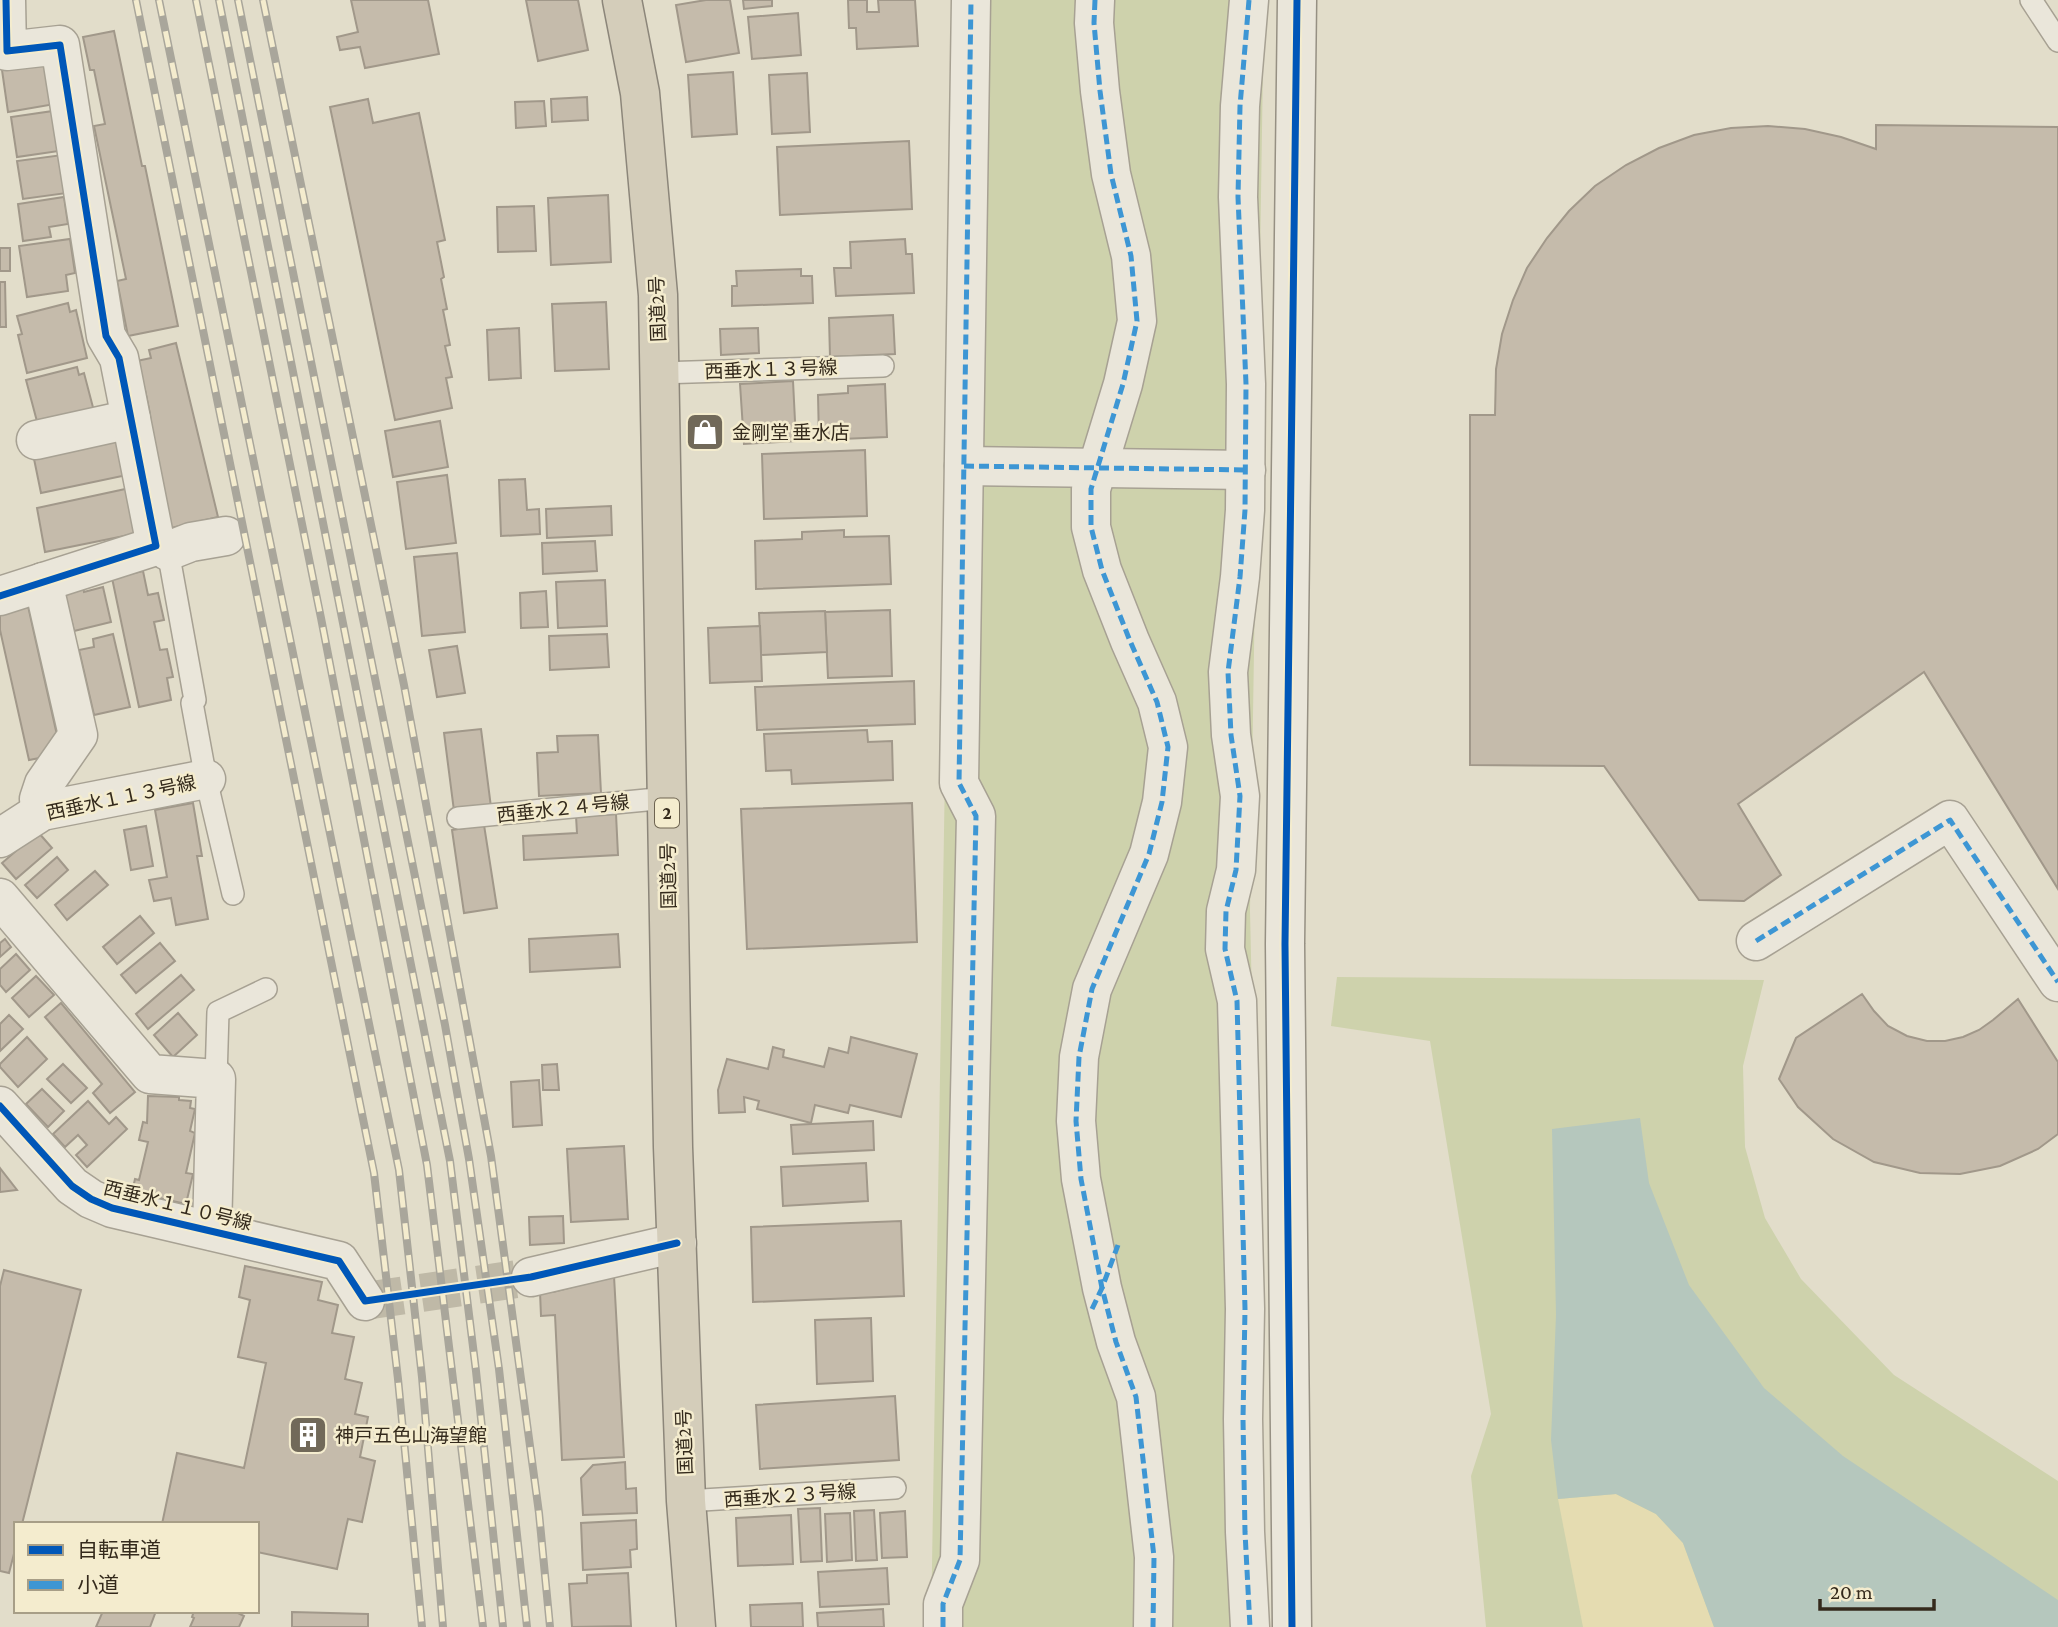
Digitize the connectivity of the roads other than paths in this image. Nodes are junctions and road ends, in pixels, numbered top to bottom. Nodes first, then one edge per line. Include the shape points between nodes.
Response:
1 (6, 0) edge
2 (622, 0) edge
3 (971, 0) edge
4 (1095, 0) edge
5 (1249, 0) edge
6 (1297, 0) edge
7 (2031, 0) edge
8 (2058, 41) edge
9 (883, 366) dead end
10 (659, 373) junction
11 (131, 419) junction
12 (36, 440) dead end
13 (964, 466) junction
14 (1098, 468) junction
15 (1245, 470) junction
16 (226, 536) dead end
17 (162, 549) junction
18 (43, 582) junction
19 (0, 596) edge
20 (206, 779) junction
21 (667, 798) junction
22 (42, 811) junction
23 (458, 818) dead end
24 (0, 838) edge
25 (233, 894) dead end
26 (0, 898) edge
27 (1756, 941) dead end
28 (2058, 982) edge
29 (266, 989) dead end
30 (216, 1079) junction
31 (0, 1106) edge
32 (212, 1231) junction
33 (677, 1242) junction
34 (1118, 1245) dead end
35 (531, 1277) tunnel mouth
36 (1097, 1298) junction
37 (365, 1300) dead end
38 (894, 1489) dead end
39 (686, 1502) junction
40 (696, 1627) edge
41 (943, 1627) edge
42 (1153, 1627) edge
43 (1250, 1627) edge
44 (1292, 1627) edge

1 - 11 street via 7,51 60,45 106,336 119,358
2 - 10 highway, 国道2号 / 2 via 640,93 658,295
3 - 13 street
4 - 14 street via 1100,91 1111,174 1131,256 1137,321 1124,384
5 - 15 street via 1238,197
6 - 44 street via 1286,944
7 - 8 lane
9 - 10 lane, 西垂水１３号線
10 - 21 highway, 国道2号 / 2
11 - 12 street
11 - 17 street
13 - 14 street
13 - 41 street via 959,783 976,816 960,1560 943,1604
14 - 15 street
14 - 36 street via 1091,489 1091,527 1102,570 1157,702 1168,747 1162,802 1149,854 1092,989 1079,1057 1076,1121
15 - 43 street via 1240,577 1228,672 1240,796 1225,949 1237,1001
16 - 17 street
17 - 18 street
17 - 20 lane via 195,700
18 - 19 street
18 - 22 street via 78,735 44,784 39,799
20 - 22 street, 西垂水１１３号線
20 - 25 lane
21 - 23 lane, 西垂水２４号線
21 - 33 highway, 国道2号 / 2
22 - 24 street, 西垂水１１３号線
26 - 30 street via 150,1074
27 - 28 street via 1950,820
29 - 30 lane via 218,1012
30 - 32 street
31 - 32 street, 西垂水１１０号線 via 72,1186 91,1199
32 - 37 street, 西垂水１１０号線 via 339,1261
33 - 35 street
33 - 39 highway, 国道2号 / 2
34 - 36 street
36 - 42 street via 1136,1397 1154,1557
38 - 39 lane, 西垂水２３号線
39 - 40 highway, 国道2号 / 2

